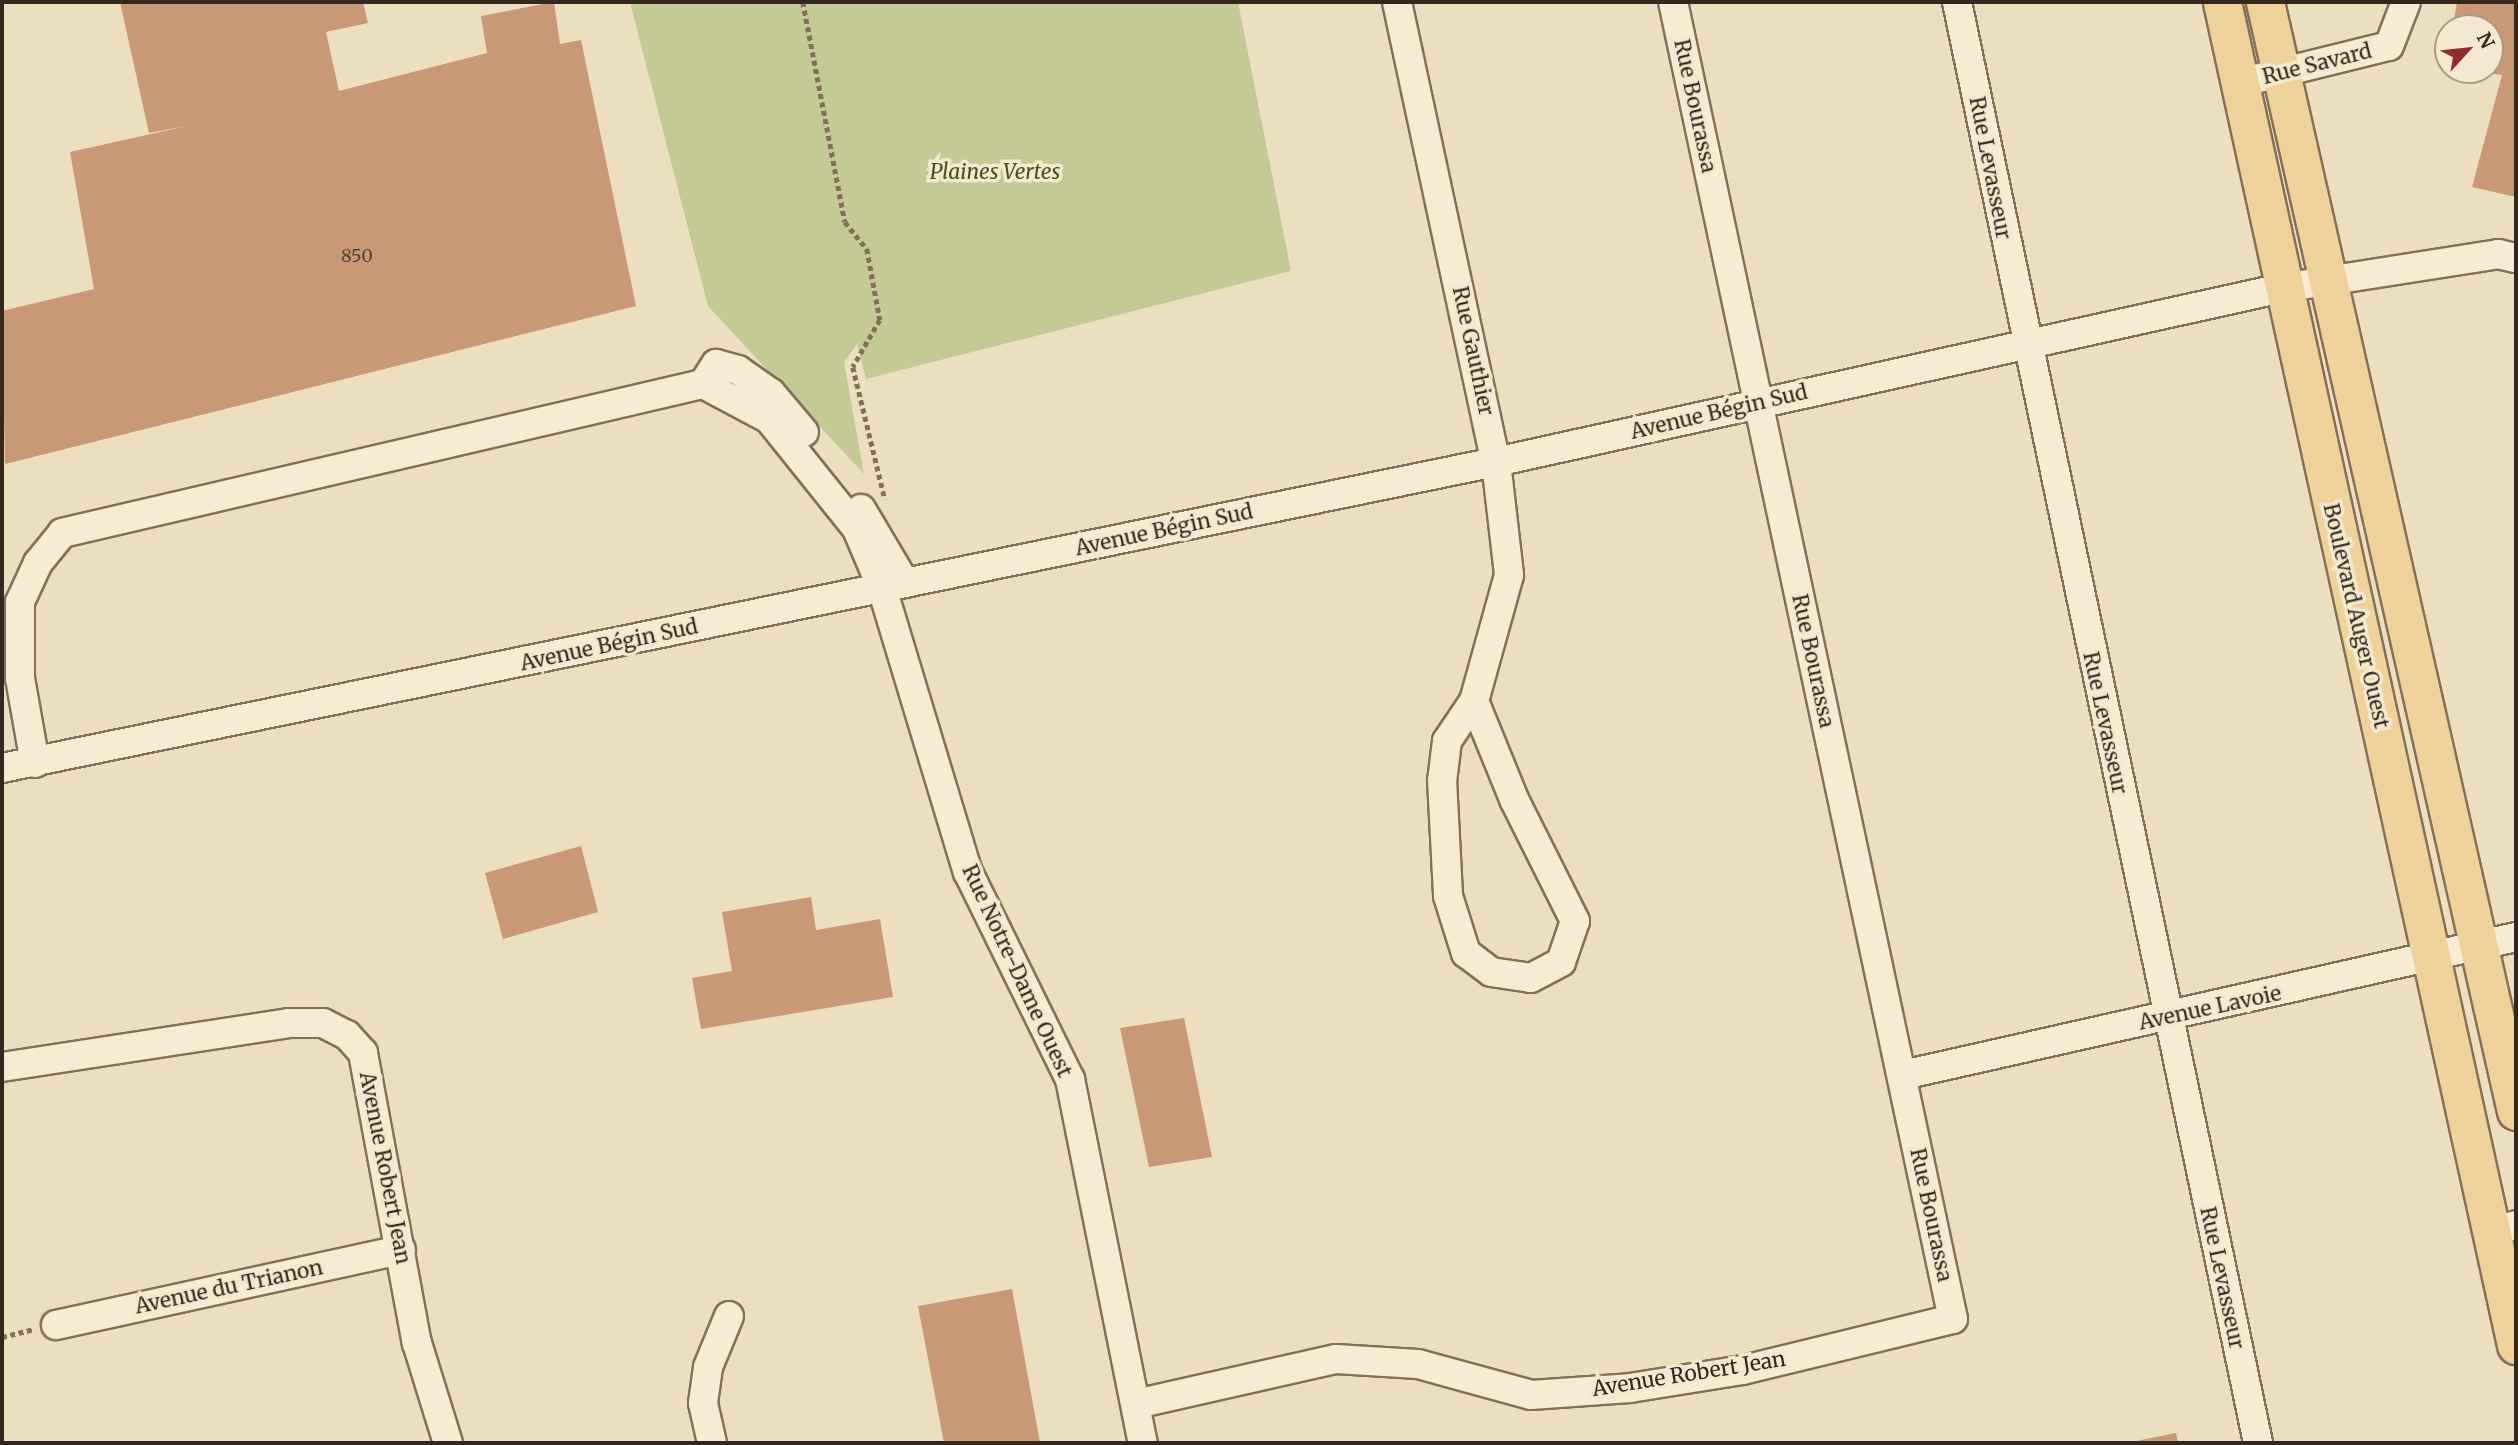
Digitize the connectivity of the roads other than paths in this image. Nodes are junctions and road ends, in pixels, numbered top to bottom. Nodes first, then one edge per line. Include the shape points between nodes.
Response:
1 (1397, 2) edge
2 (1673, 2) edge
3 (1957, 2) edge
4 (2222, 2) edge
5 (2265, 2) edge
6 (2406, 2) edge
7 (2280, 73) junction
8 (2239, 83) junction
9 (2516, 258) edge
10 (2324, 280) junction
11 (2282, 288) junction
12 (2026, 344) junction
13 (1758, 403) junction
14 (1496, 462) junction
15 (893, 585) junction
16 (1474, 701) junction
17 (35, 763) junction
18 (2, 768) edge
19 (2516, 937) edge
20 (2478, 946) junction
21 (2434, 959) junction
22 (2166, 1018) junction
23 (2, 1067) edge
24 (1903, 1075) junction
25 (2516, 1111) edge
26 (2506, 1227) edge
27 (401, 1250) junction
28 (729, 1316) dead end
29 (1953, 1319) joint
30 (56, 1325) road end
31 (2516, 1345) edge
32 (1136, 1404) junction
33 (448, 1443) edge
34 (712, 1443) edge
35 (1143, 1443) edge
36 (2258, 1443) edge

1 - 14 street, Rue Gauthier
2 - 13 street, Rue Bourassa
3 - 12 street, Rue Levasseur
4 - 8 main road, Boulevard Auger Ouest
5 - 7 main road
6 - 7 street, Rue Savard via 2389,46
7 - 8 street, Rue Savard
7 - 10 main road
8 - 11 main road, Boulevard Auger Ouest
9 - 10 street, Avenue Bégin Sud via 2498,254
10 - 11 street, Avenue Bégin Sud
10 - 20 main road
11 - 12 street, Avenue Bégin Sud
11 - 21 main road, Boulevard Auger Ouest
12 - 13 street, Avenue Bégin Sud
12 - 22 street, Rue Levasseur
13 - 14 street, Avenue Bégin Sud
13 - 24 street, Rue Bourassa
14 - 15 street, Avenue Bégin Sud
14 - 16 street, Rue Gauthier via 1509,575
15 - 17 street, Avenue Bégin Sud
15 - 17 street, Rue Notre-Dame Ouest via 889,548 771,393 716,364 703,384 62,533 38,563 20,602 20,678
15 - 32 street, Rue Notre-Dame Ouest via 968,872 1070,1079
16 - 16 street, Rue Gauthier via 1447,741 1442,780 1448,896 1466,953 1491,972 1531,978 1562,962 1575,920 1514,799
17 - 18 street, Avenue Bégin Sud
19 - 20 street, Avenue Lavoie
20 - 21 street, Avenue Lavoie
20 - 25 main road
21 - 22 street, Avenue Lavoie
21 - 26 main road, Boulevard Auger Ouest
22 - 24 street, Avenue Lavoie
22 - 36 street, Rue Levasseur
23 - 27 street, Avenue Robert Jean via 289,1023 323,1023 347,1035 363,1053
24 - 29 street, Rue Bourassa
26 - 31 main road, Boulevard Auger Ouest
27 - 30 street, Avenue du Trianon
27 - 33 street, Avenue Robert Jean via 423,1366
28 - 34 street via 708,1367 703,1403
29 - 32 street, Avenue Robert Jean via 1743,1370 1630,1388 1531,1395 1418,1364 1336,1359
32 - 35 street, Rue Notre-Dame Ouest

